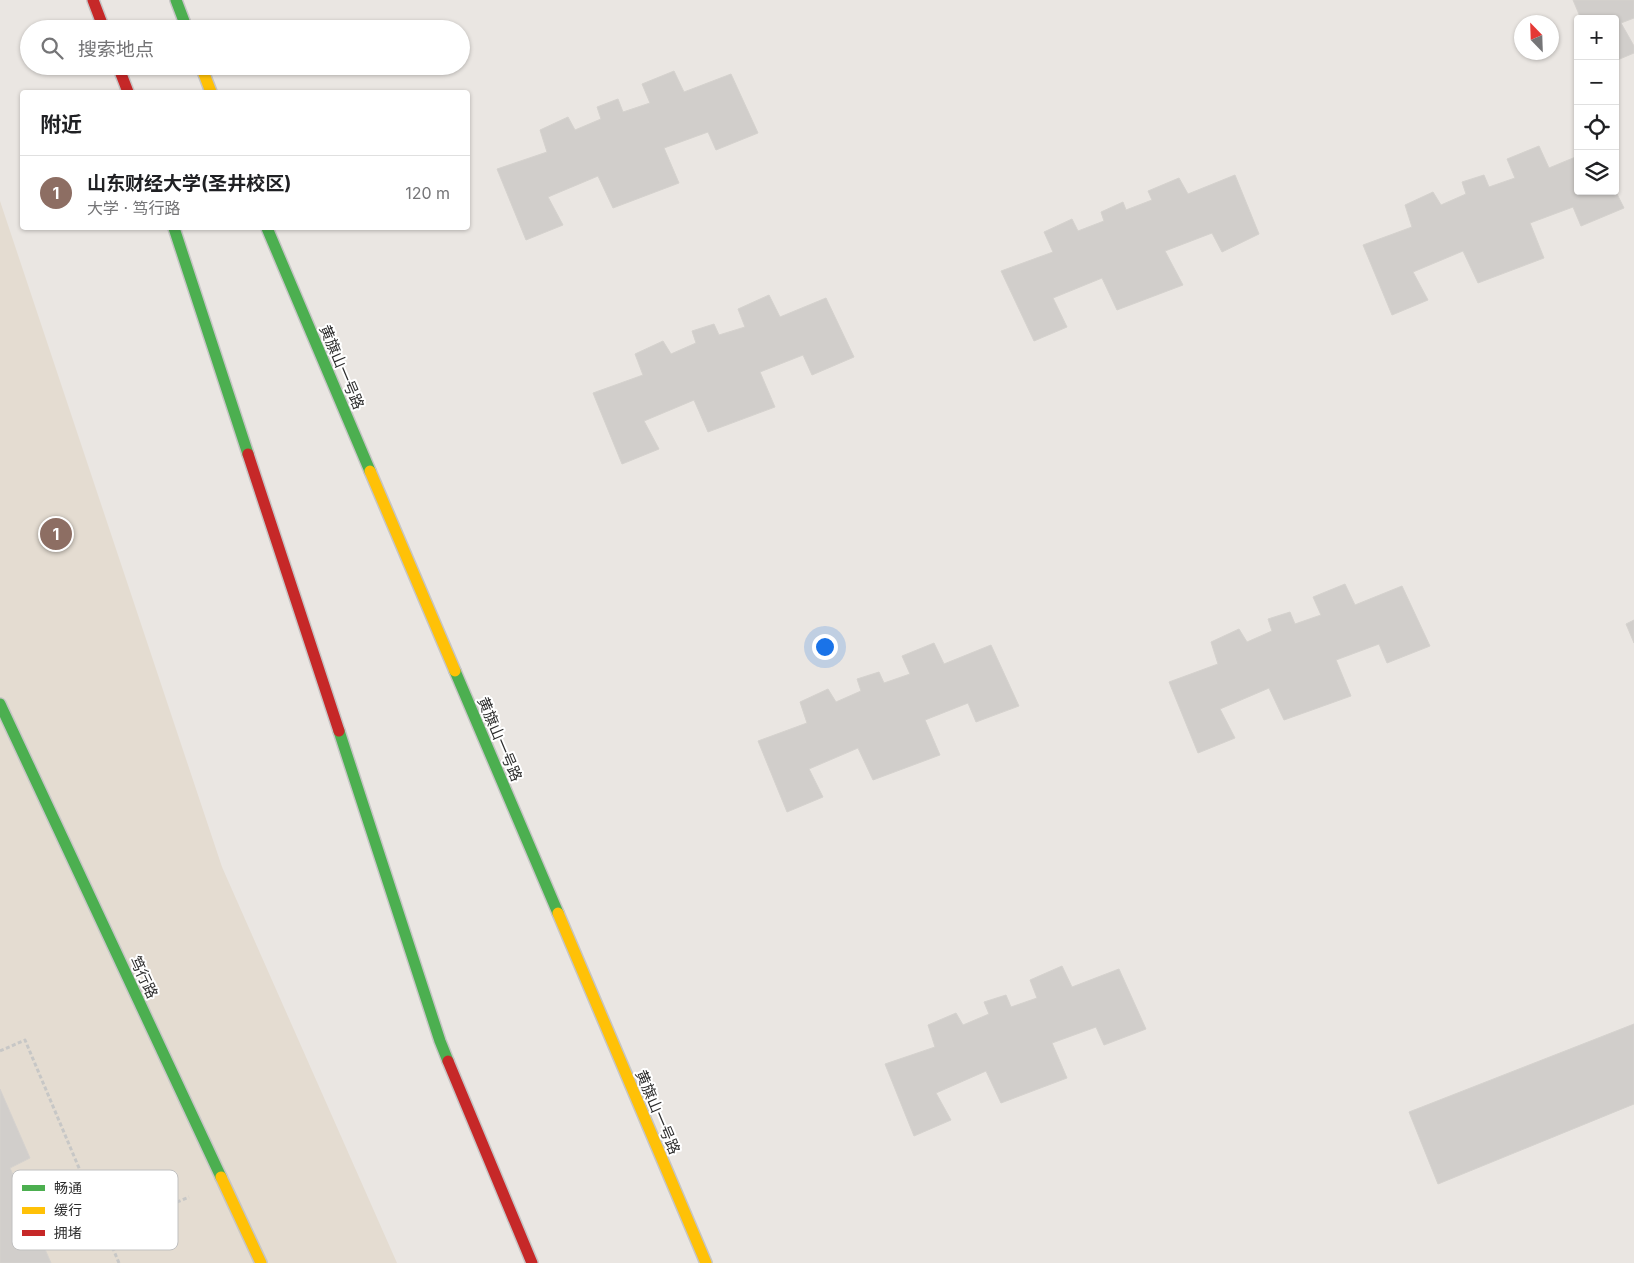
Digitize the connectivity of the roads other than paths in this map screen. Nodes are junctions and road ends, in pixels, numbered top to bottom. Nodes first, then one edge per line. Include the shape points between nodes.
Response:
1 (93, 0) edge
2 (176, 0) edge
3 (101, 20) edge
4 (184, 20) edge
5 (121, 75) edge
6 (204, 75) edge
7 (127, 90) edge
8 (210, 90) edge
9 (175, 230) edge
10 (268, 230) edge
11 (0, 704) edge
12 (261, 1263) edge
13 (532, 1263) edge
14 (706, 1263) edge

1 - 3 main road
2 - 4 main road
5 - 7 main road
6 - 8 main road
9 - 13 main road via 440,1041
10 - 14 main road, 黄旗山一号路
11 - 12 main road, 笃行路

